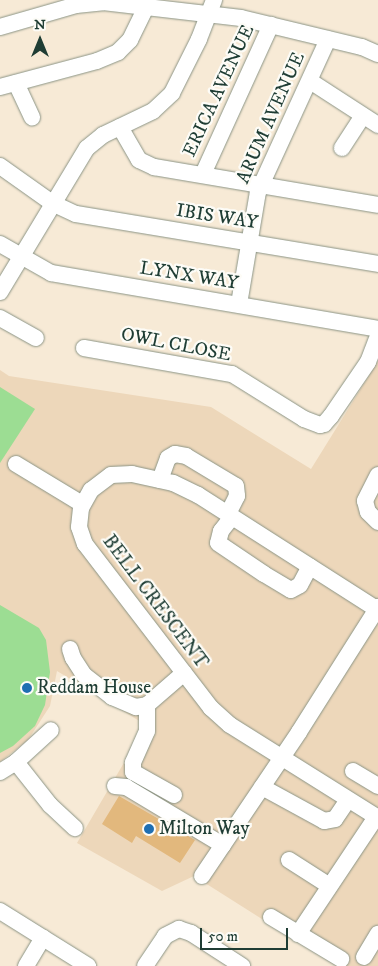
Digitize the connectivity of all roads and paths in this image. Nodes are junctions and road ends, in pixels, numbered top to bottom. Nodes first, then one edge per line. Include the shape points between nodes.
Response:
1 (146, 7) junction
2 (211, 7) edge
3 (271, 24) junction
4 (0, 27) edge
5 (328, 39) junction
6 (378, 54) edge
7 (310, 81) junction
8 (8, 85) edge
9 (32, 116) dead end
10 (364, 116) junction
11 (378, 125) edge
12 (120, 127) junction
13 (342, 148) dead end
14 (0, 166) edge
15 (203, 174) junction
16 (261, 184) junction
17 (52, 203) junction
18 (378, 205) edge
19 (250, 242) junction
20 (0, 244) edge
21 (21, 257) junction
22 (378, 264) edge
23 (0, 292) edge
24 (239, 304) junction
25 (0, 318) edge
26 (378, 329) edge
27 (378, 336) edge
28 (36, 338) dead end
29 (84, 348) dead end
30 (16, 464) dead end
31 (378, 475) edge
32 (160, 480) junction
33 (82, 504) junction
34 (230, 515) junction
35 (378, 522) edge
36 (310, 566) junction
37 (378, 609) edge
38 (70, 649) dead end
39 (184, 673) junction
40 (147, 705) junction
41 (51, 730) dead end
42 (282, 757) junction
43 (16, 762) junction
44 (0, 772) edge
45 (353, 772) dead end
46 (377, 785) edge
47 (115, 786) dead end
48 (262, 787) junction
49 (174, 795) dead end
50 (354, 803) junction
51 (377, 818) edge
52 (75, 828) dead end
53 (223, 845) junction
54 (289, 860) dead end
55 (202, 876) dead end
56 (328, 885) junction
57 (0, 911) edge
58 (271, 916) dead end
59 (298, 934) junction
60 (378, 934) edge
61 (43, 938) junction
62 (364, 958) dead end
63 (341, 959) dead end
64 (26, 966) edge
65 (88, 966) edge
66 (145, 966) edge
67 (242, 966) edge

1 - 2 street
1 - 4 street via 89,3
1 - 8 street via 130,40 118,52 97,61
2 - 3 street
2 - 12 street via 172,93 153,112
3 - 5 street
3 - 15 street, ERICA AVENUE
5 - 6 street
5 - 7 street, ARUM AVENUE
7 - 10 street
7 - 16 street, ARUM AVENUE
8 - 9 street
10 - 11 street
10 - 13 street
12 - 15 street via 135,155 144,164
12 - 17 street via 87,148
14 - 17 street, IBIS WAY
15 - 16 street
16 - 18 street
16 - 19 street, ARUM AVENUE
17 - 19 street, IBIS WAY via 76,214
17 - 21 street
19 - 22 street, IBIS WAY
19 - 24 street, ARUM AVENUE
20 - 21 street, LYNX WAY
21 - 23 street
21 - 24 street, LYNX WAY via 58,274
24 - 26 street, LYNX WAY
25 - 28 street
27 - 29 street, OWL CLOSE via 368,362 331,416 320,425 304,419 232,374
30 - 33 street
31 - 35 street via 365,501 368,512
32 - 33 street via 132,474 111,476 95,486
32 - 34 street via 182,486
32 - 34 street via 171,456 179,454 193,459 236,486 237,496
33 - 39 street, BELL CRESCENT via 79,527 85,544
34 - 36 street
34 - 36 street via 218,543 264,574 291,590 300,585
36 - 37 street
37 - 42 street
38 - 40 street via 78,666 96,685 130,706
39 - 40 street
39 - 42 street, BELL CRESCENT via 222,719
40 - 49 street via 147,731 133,763 133,772
41 - 43 street
42 - 48 street
42 - 50 street, BELL CRESCENT
43 - 44 street
43 - 52 street via 50,805
45 - 46 street
46 - 50 street
47 - 53 street via 126,787
48 - 50 street via 324,821 335,819
48 - 53 street
50 - 51 street, BELL CRESCENT
51 - 56 street
53 - 55 street
54 - 56 street
56 - 59 street
57 - 61 street
58 - 59 street
59 - 63 street
60 - 62 street
61 - 64 street
61 - 65 street
66 - 67 street via 165,936 179,929 191,933

